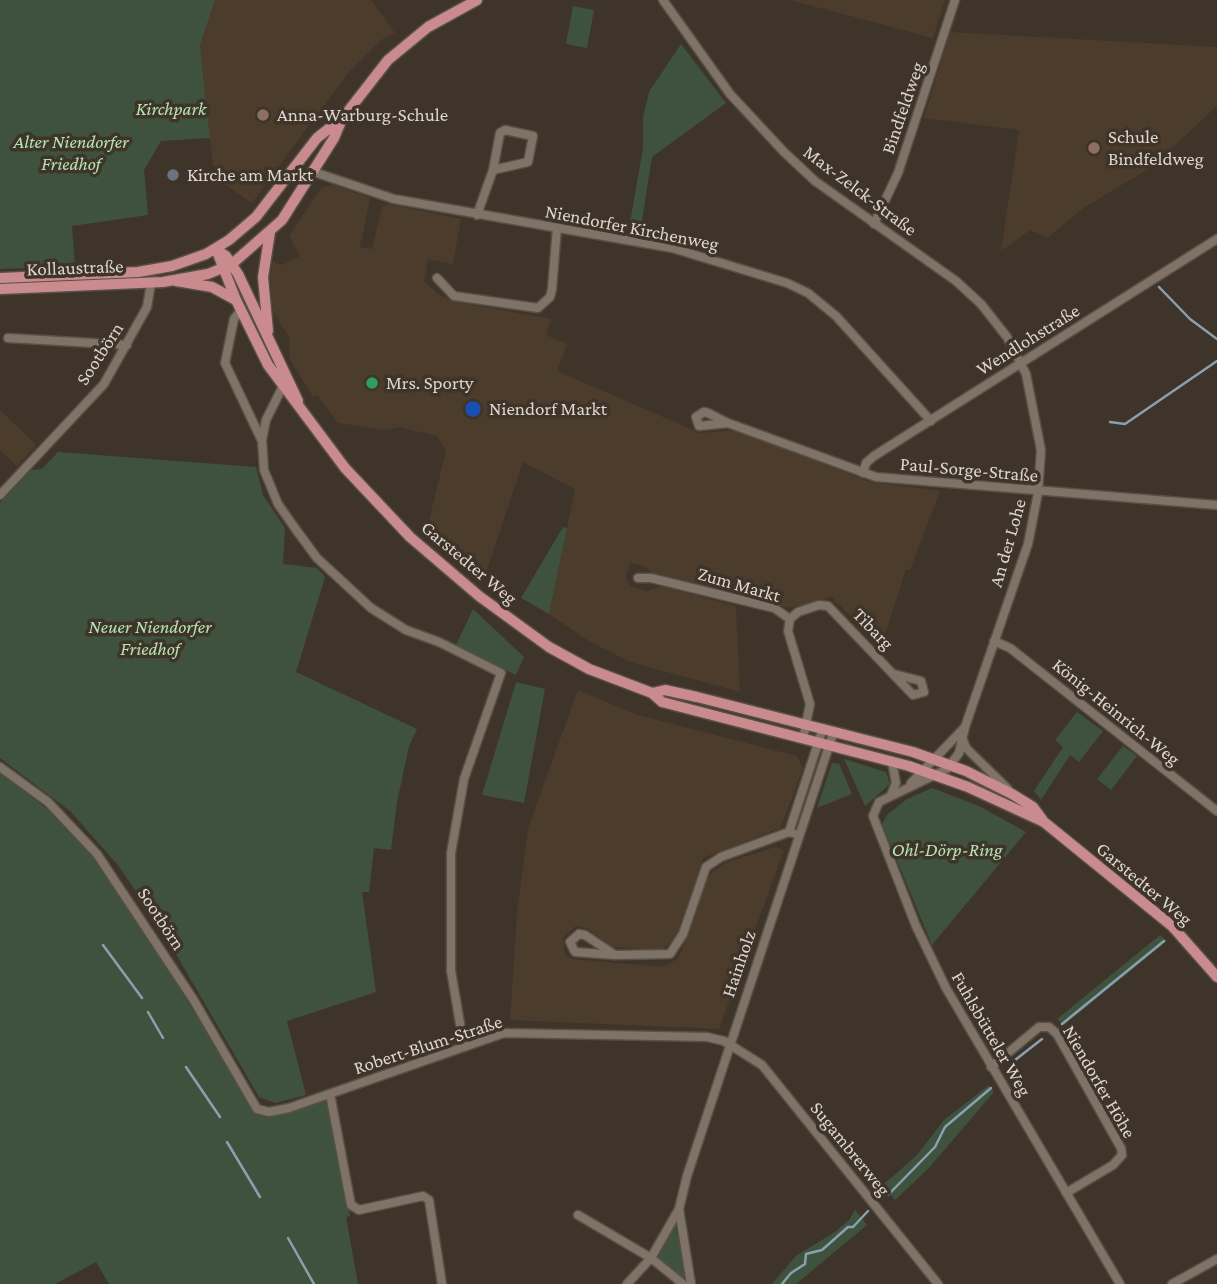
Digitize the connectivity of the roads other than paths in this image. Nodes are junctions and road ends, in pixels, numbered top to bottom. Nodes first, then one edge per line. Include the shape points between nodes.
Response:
1 (477, 0) edge
2 (663, 0) edge
3 (955, 0) edge
4 (465, 3) edge
5 (342, 119) junction
6 (493, 170) junction
7 (314, 172) junction
8 (477, 215) junction
9 (874, 224) junction
10 (557, 228) junction
11 (270, 232) junction
12 (1217, 239) edge
13 (216, 249) junction
14 (227, 267) junction
15 (0, 278) edge
16 (437, 278) dead end
17 (175, 280) junction
18 (151, 283) junction
19 (0, 289) edge
20 (236, 300) junction
21 (241, 310) junction
22 (8, 338) dead end
23 (269, 339) junction
24 (127, 345) junction
25 (1022, 364) junction
26 (282, 388) junction
27 (302, 410) junction
28 (931, 421) junction
29 (728, 423) dead end
30 (261, 440) junction
31 (863, 473) junction
32 (1038, 493) junction
33 (0, 495) edge
34 (1217, 505) edge
35 (638, 578) dead end
36 (790, 619) junction
37 (994, 641) junction
38 (894, 674) dead end
39 (652, 693) junction
40 (807, 724) junction
41 (965, 727) junction
42 (828, 730) junction
43 (803, 739) junction
44 (963, 740) junction
45 (824, 744) junction
46 (935, 759) junction
47 (892, 762) junction
48 (951, 765) junction
49 (0, 767) edge
50 (923, 771) junction
51 (936, 775) junction
52 (907, 786) junction
53 (1013, 794) junction
54 (891, 795) junction
55 (1217, 811) edge
56 (1044, 822) junction
57 (789, 832) junction
58 (799, 835) junction
59 (615, 955) junction
60 (1217, 977) edge
61 (729, 1044) junction
62 (464, 1047) junction
63 (992, 1067) junction
64 (330, 1094) junction
65 (265, 1112) joint
66 (1066, 1193) junction
67 (679, 1209) junction
68 (578, 1215) dead end
69 (651, 1258) junction
70 (1217, 1259) edge
71 (442, 1284) edge
72 (627, 1284) edge
73 (683, 1284) edge
74 (691, 1284) edge
75 (938, 1284) edge
76 (1121, 1284) edge
77 (1172, 1284) edge

1 - 4 main road
2 - 9 street, Max-Zelck-Straße via 712,71 768,136 815,181
3 - 9 street, Bindfeldweg via 898,173
4 - 5 main road via 388,60
5 - 7 main road
5 - 13 main road, Kollaustraße via 317,138 263,210
6 - 6 street via 528,162 533,136 500,132
6 - 8 street
7 - 8 street, Niendorfer Kirchenweg via 394,199
7 - 11 main road
8 - 10 street, Niendorfer Kirchenweg
9 - 25 street, Max-Zelck-Straße via 981,304
10 - 16 street via 550,297 538,308 454,296
10 - 28 street, Niendorfer Kirchenweg via 699,254 804,291 836,316
11 - 14 main road
11 - 23 main road via 263,277
12 - 25 street, Wendlohstraße
13 - 14 main road, Garstedter Weg
13 - 15 main road, Kollaustraße via 151,270
14 - 17 main road
14 - 20 main road, Garstedter Weg
14 - 23 main road, Garstedter Weg
17 - 18 main road, Kollaustraße
17 - 20 main road via 212,287
18 - 19 main road, Kollaustraße
18 - 24 street, Sootbörn via 148,303
20 - 21 main road, Garstedter Weg
21 - 26 main road, Garstedter Weg
21 - 30 street via 234,319 225,363
22 - 24 street
23 - 27 main road, Garstedter Weg
24 - 33 street, Sootbörn via 104,384
25 - 28 street, Wendlohstraße
25 - 32 street, An der Lohe via 1038,429
26 - 27 main road, Garstedter Weg
26 - 30 street
27 - 39 main road, Garstedter Weg via 377,504 479,596 549,648
28 - 31 street, Wendlohstraße via 874,456
29 - 31 street, Paul-Sorge-Straße
30 - 62 street via 264,470 278,504 317,558 341,582 406,631 496,669 501,676 464,779 451,853 451,971
31 - 32 street, Paul-Sorge-Straße
32 - 34 street, Paul-Sorge-Straße
32 - 37 street, An der Lohe via 1028,544
35 - 36 street, Zum Markt via 774,608
36 - 38 street, Tibarg via 798,611 828,606
36 - 40 street, Zum Markt via 788,631 810,704
37 - 41 street, An der Lohe
37 - 55 street, König-Heinrich-Weg via 1046,675
39 - 40 main road, Garstedter Weg via 665,690
39 - 43 main road, Garstedter Weg via 662,702
40 - 42 main road, Garstedter Weg
40 - 43 street, Zum Markt
41 - 44 street, An der Lohe
41 - 46 street, An der Lohe
42 - 45 street, Hainholz
42 - 46 main road, Garstedter Weg
43 - 45 main road, Garstedter Weg
44 - 48 street, An der Lohe
44 - 53 street, Garstedter Weg via 970,753
45 - 47 main road, Garstedter Weg
45 - 57 street, Hainholz
45 - 58 street, Hainholz
46 - 48 main road, Garstedter Weg
46 - 50 street, An der Lohe
47 - 50 main road, Garstedter Weg
47 - 54 street via 896,783
48 - 51 street
48 - 53 main road, Garstedter Weg
49 - 65 street, Sootbörn via 48,802 97,854 186,987 257,1109
50 - 51 main road, Garstedter Weg
50 - 52 street, Fuhlsbütteler Weg
51 - 52 street, Fuhlsbütteler Weg
51 - 56 main road, Garstedter Weg
52 - 54 street, Fuhlsbütteler Weg
53 - 56 main road, Garstedter Weg via 1033,807
54 - 63 street, Fuhlsbütteler Weg via 875,806 874,823 938,972
56 - 60 main road, Garstedter Weg via 1171,926
57 - 58 street
57 - 59 street via 706,867 683,934 670,954
58 - 61 street, Hainholz
59 - 59 street via 575,952 570,942 573,936 584,935
61 - 62 street, Robert-Blum-Straße via 708,1037 528,1032 504,1033
61 - 67 street, Hainholz
61 - 75 street, Sugambrerweg via 762,1065
62 - 64 street, Robert-Blum-Straße
63 - 66 street, Fuhlsbütteler Weg
63 - 66 street, Niendorfer Höhe via 1039,1027 1049,1027 1057,1034 1122,1155 1113,1166
64 - 65 street, Robert-Blum-Straße
64 - 71 street via 351,1205 359,1210 423,1196 429,1199
66 - 76 street, Fuhlsbütteler Weg
67 - 69 street, Hainholz
67 - 74 street, Hainholz
68 - 69 street
69 - 72 street, Hainholz
69 - 73 street
70 - 77 street

